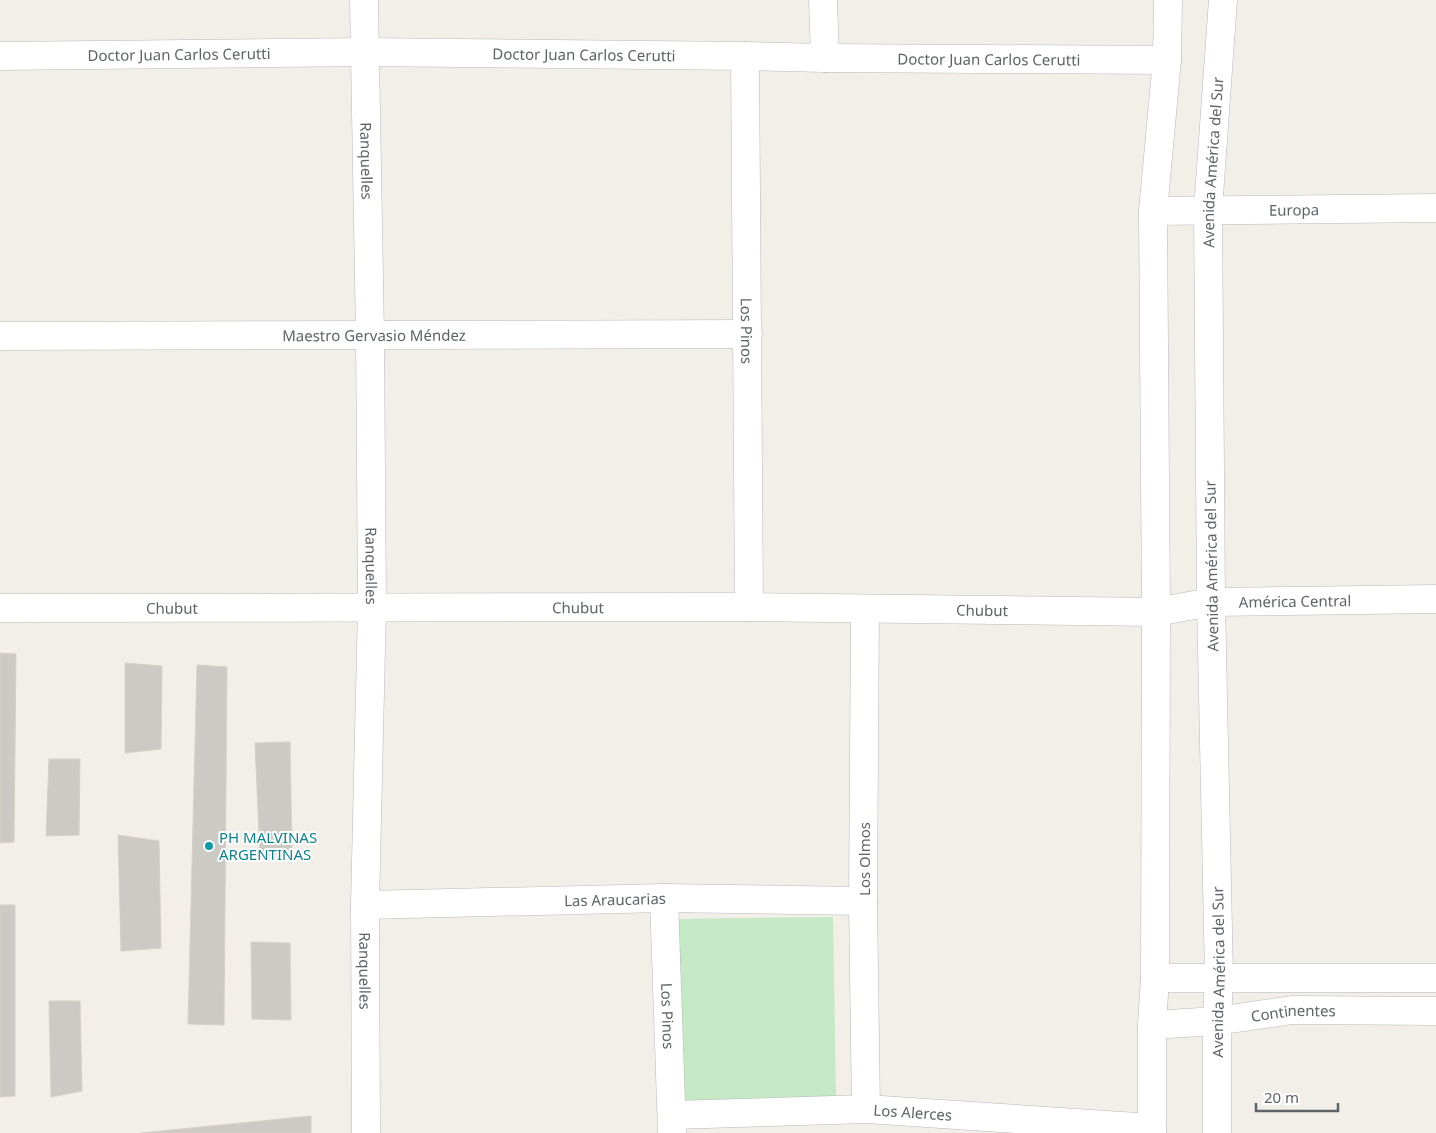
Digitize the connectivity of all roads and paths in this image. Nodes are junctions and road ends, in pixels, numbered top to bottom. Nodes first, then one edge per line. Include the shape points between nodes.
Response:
1 (364, 0) edge
2 (823, 0) edge
3 (1168, 0) edge
4 (1223, 0) edge
5 (364, 52) junction
6 (0, 56) edge
7 (745, 56) junction
8 (825, 58) junction
9 (1167, 60) junction
10 (1436, 208) edge
11 (1208, 210) junction
12 (1153, 211) junction
13 (748, 334) junction
14 (0, 336) edge
15 (370, 336) junction
16 (1436, 599) edge
17 (1211, 602) junction
18 (749, 607) junction
19 (0, 608) edge
20 (372, 608) junction
21 (866, 609) junction
22 (1156, 612) junction
23 (664, 898) junction
24 (863, 901) junction
25 (366, 905) junction
26 (1155, 978) junction
27 (1220, 978) junction
28 (1436, 978) edge
29 (1436, 1011) edge
30 (1217, 1021) junction
31 (1152, 1024) junction
32 (866, 1109) junction
33 (673, 1124) edge
34 (1152, 1130) edge
35 (366, 1133) edge
36 (1216, 1133) edge

1 - 5 street, Ranquelles
2 - 8 street
3 - 9 street
4 - 11 street, Avenida América del Sur
5 - 6 street, Doctor Juan Carlos Cerutti
5 - 7 street, Doctor Juan Carlos Cerutti
5 - 15 street, Ranquelles
7 - 8 street, Doctor Juan Carlos Cerutti
7 - 13 street, Los Pinos
8 - 9 street, Doctor Juan Carlos Cerutti
9 - 12 street
10 - 11 street, Europa
11 - 12 street, Europa
11 - 17 street, Avenida América del Sur
12 - 22 street
13 - 15 street, Maestro Gervasio Méndez
13 - 18 street, Los Pinos
14 - 15 street, Maestro Gervasio Méndez
15 - 20 street, Ranquelles
16 - 17 street, América Central
17 - 22 street, América Central
17 - 27 street, Avenida América del Sur
18 - 20 street, Chubut
18 - 21 street, Chubut
19 - 20 street, Chubut
20 - 25 street, Ranquelles
21 - 22 street, Chubut
21 - 24 street, Los Olmos
22 - 26 street
23 - 24 street, Las Araucarias
23 - 25 street, Las Araucarias
23 - 33 street, Los Pinos
24 - 32 street, Los Olmos
25 - 35 street, Ranquelles
26 - 27 street
26 - 31 street
27 - 28 street
27 - 30 street, Avenida América del Sur
29 - 30 street, Continentes via 1292,1010
30 - 31 street, Continentes
30 - 36 street, Avenida América del Sur
31 - 34 street
32 - 33 street, Los Alerces
32 - 34 street, Los Alerces

